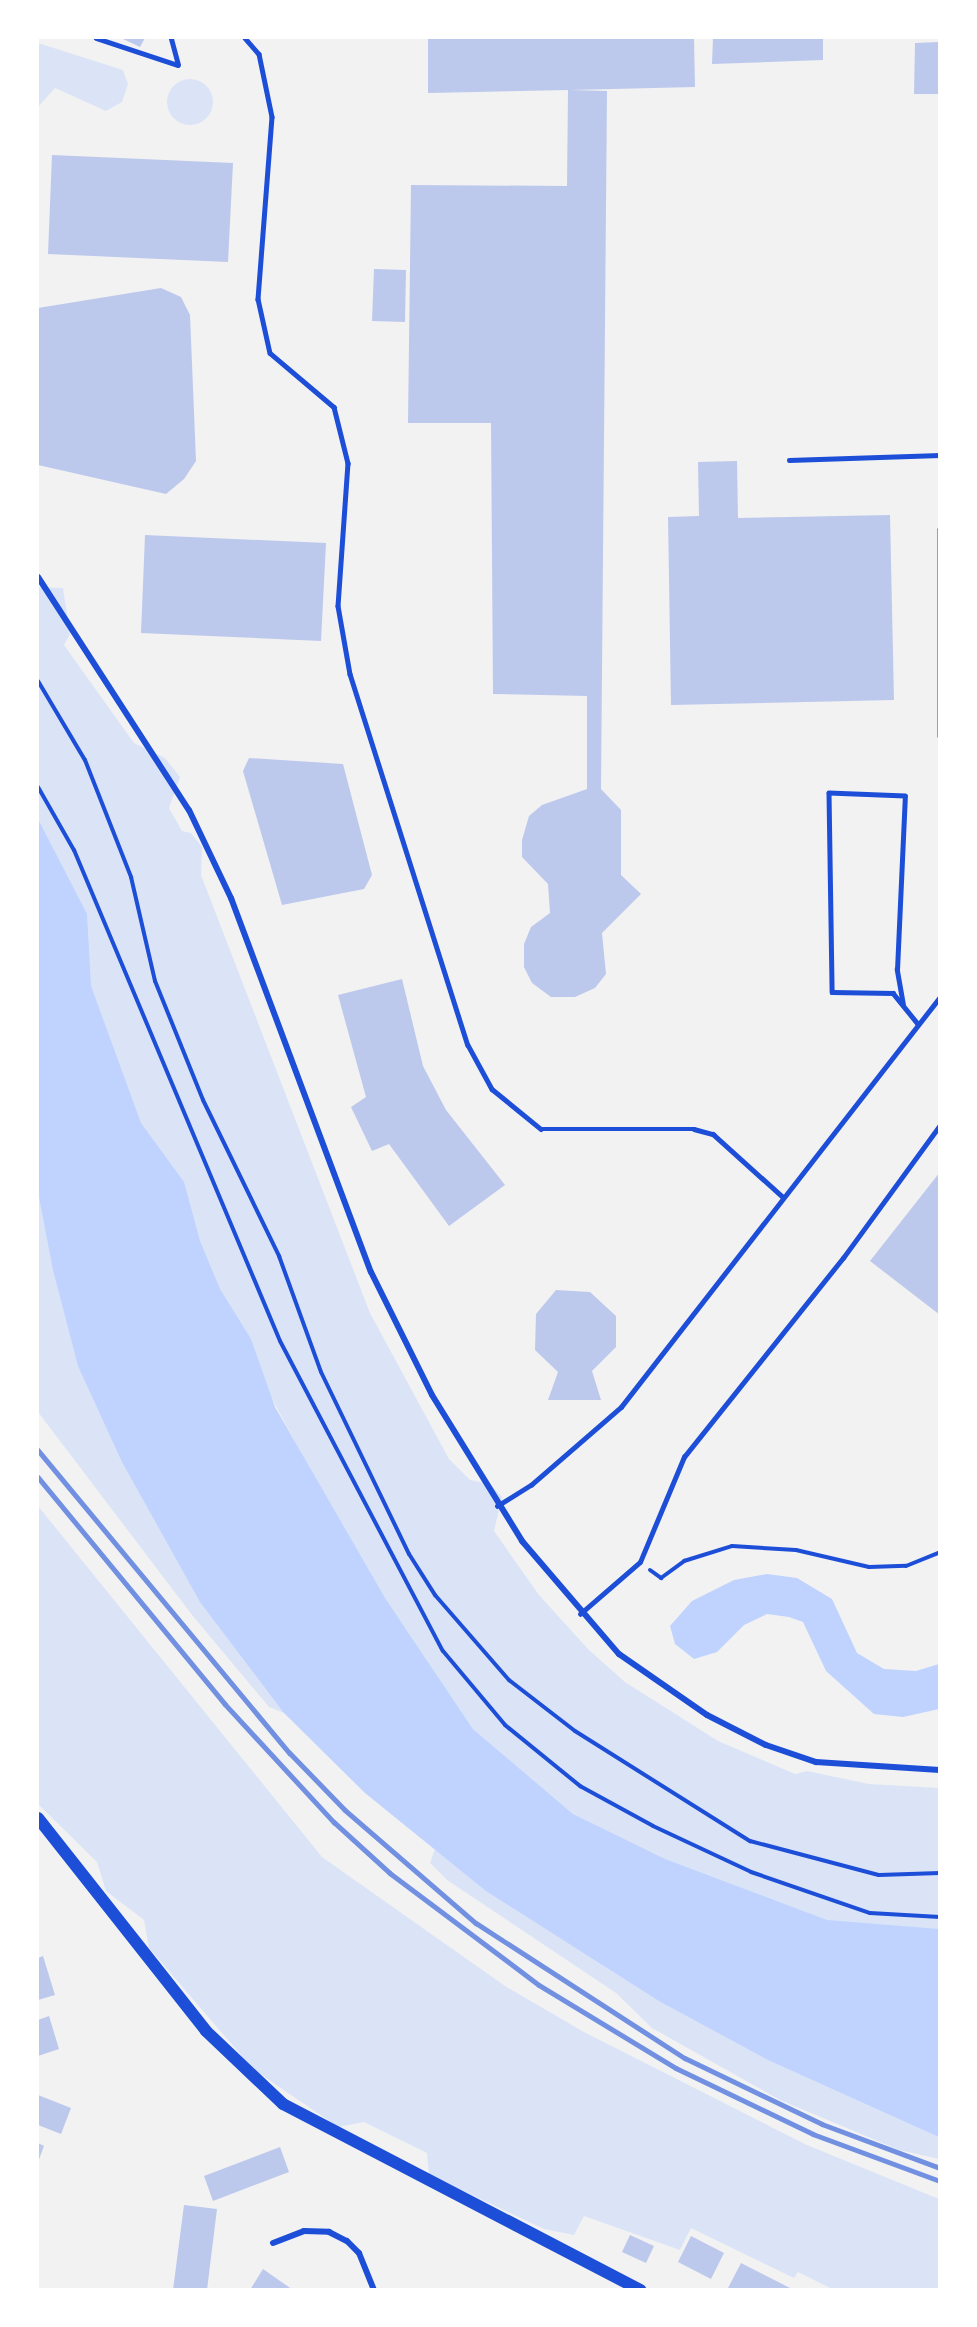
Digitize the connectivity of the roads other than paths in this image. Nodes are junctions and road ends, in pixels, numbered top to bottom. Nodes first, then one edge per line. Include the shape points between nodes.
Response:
1 (96, 38) edge
2 (171, 38) edge
3 (245, 38) edge
4 (939, 455) edge
5 (789, 460) dead end
6 (939, 529) edge
7 (38, 577) edge
8 (938, 596) edge
9 (939, 736) edge
10 (939, 997) edge
11 (903, 1005) junction
12 (918, 1024) junction
13 (939, 1125) edge
14 (783, 1197) junction
15 (497, 1506) junction
16 (580, 1614) junction
17 (939, 1770) edge
18 (38, 1818) edge
19 (273, 2243) dead end
20 (374, 2289) edge
21 (640, 2289) edge

1 - 2 lane via 178,65
3 - 14 lane via 259,54 272,117 258,299 270,353 334,407 348,463 338,606 350,674 468,1045 492,1089 541,1129 694,1129 713,1134
4 - 5 lane
6 - 8 lane
7 - 15 street via 194,819 231,898 371,1272 432,1395
8 - 9 lane
10 - 12 lane
11 - 11 lane via 893,993 832,992 829,793 905,796 897,970
11 - 12 lane
12 - 14 lane
13 - 16 lane via 843,1258 684,1457 640,1562
14 - 15 lane via 621,1407 531,1485
15 - 16 street
16 - 17 street via 657,1684 766,1745 836,1765
18 - 21 main road via 206,2031 283,2104
19 - 20 street via 304,2231 329,2232 359,2253

